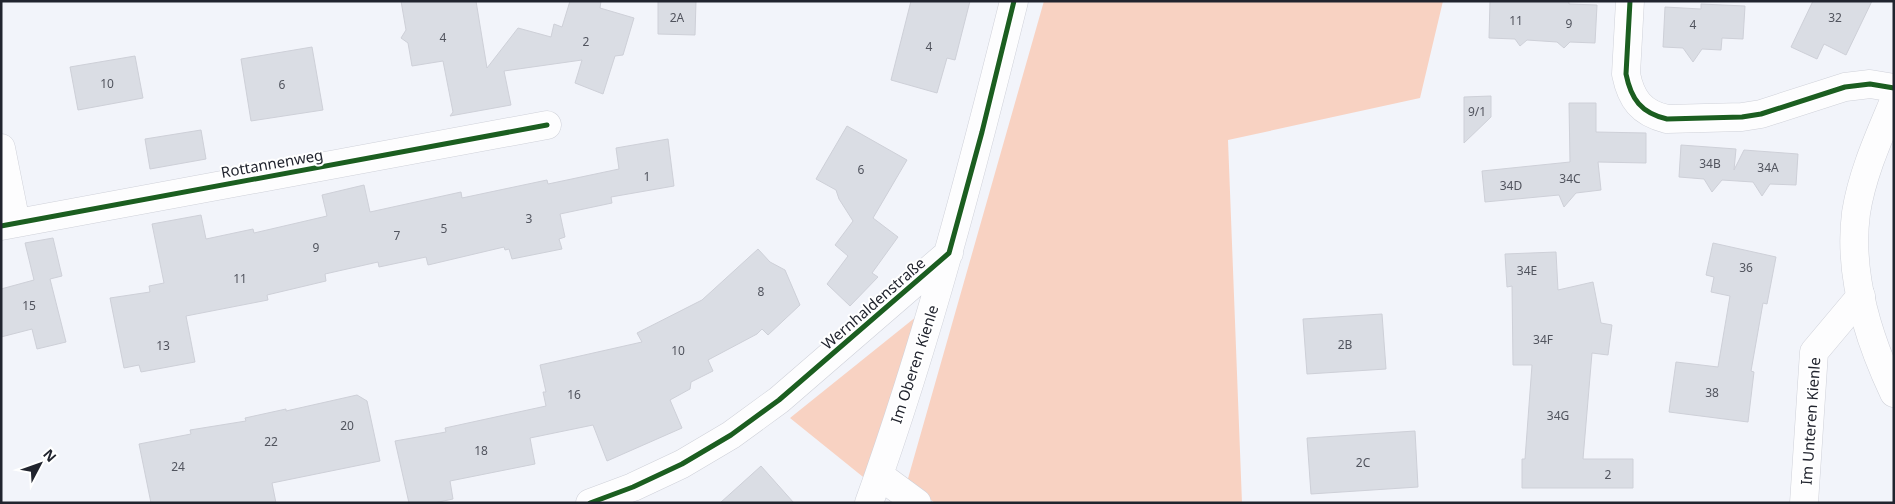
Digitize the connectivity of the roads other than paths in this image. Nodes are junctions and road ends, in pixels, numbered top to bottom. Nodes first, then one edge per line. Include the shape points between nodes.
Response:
1 (1014, 1) edge
2 (1630, 1) edge
3 (1894, 88) edge
4 (1894, 101) edge
5 (547, 125) dead end
6 (1, 148) edge
7 (9, 224) edge
8 (950, 253) junction
9 (1861, 296) junction
10 (1894, 393) edge
11 (879, 475) junction
12 (590, 503) edge
13 (869, 503) edge
14 (917, 503) edge
15 (1804, 503) edge

1 - 8 street
2 - 3 street via 1628,83 1636,101 1656,116 1667,119 1742,118 1845,87 1870,84
4 - 9 street via 1873,151 1856,213 1856,266
5 - 7 street, Rottannenweg
6 - 7 street
8 - 11 street, Im Oberen Kienle
8 - 12 street, Wernhaldenstraße via 779,400 731,435 682,464
9 - 10 street via 1869,334
9 - 15 street, Im Unteren Kienle via 1814,352
11 - 13 street, Im Oberen Kienle
11 - 14 street

